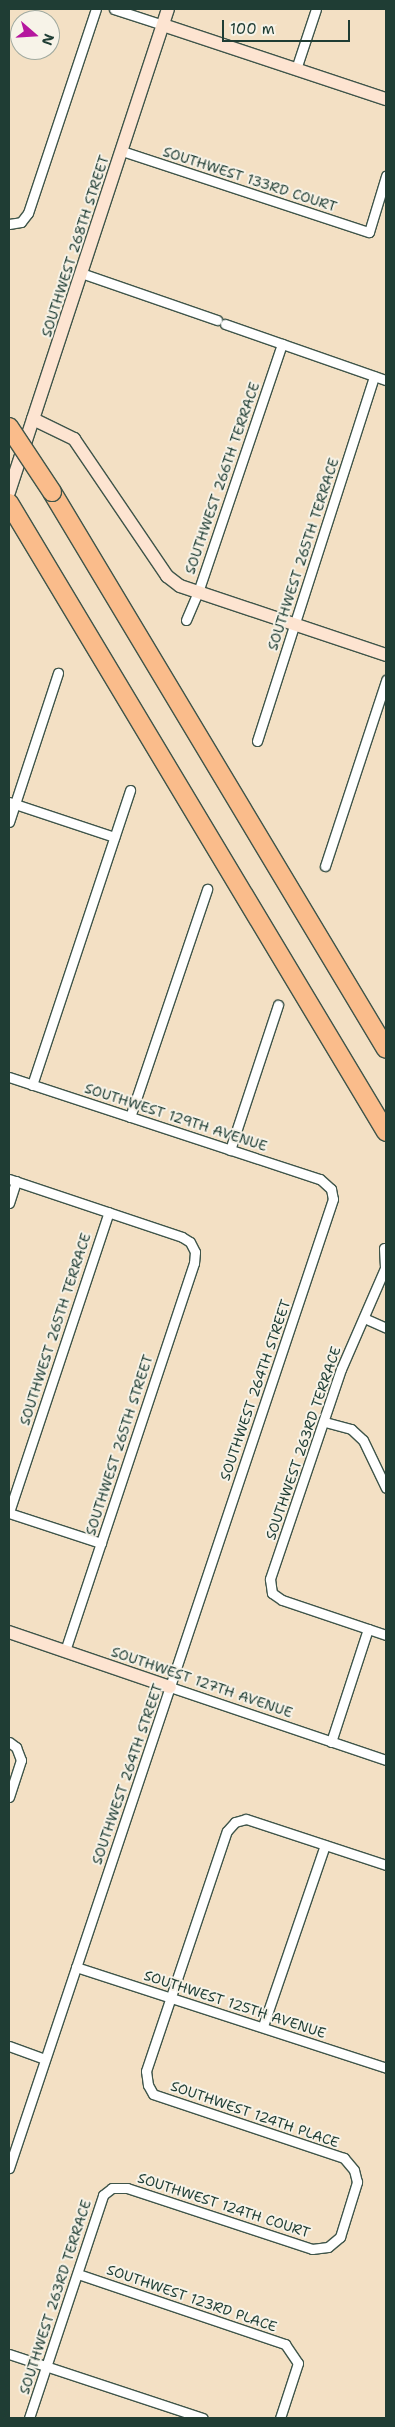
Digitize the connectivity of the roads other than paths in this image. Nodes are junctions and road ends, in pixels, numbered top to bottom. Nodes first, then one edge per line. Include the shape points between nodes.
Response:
1 (96, 9) edge
2 (114, 9) edge
3 (168, 9) edge
4 (316, 9) edge
5 (163, 25) junction
6 (296, 69) junction
7 (386, 99) edge
8 (122, 151) junction
9 (386, 176) edge
10 (9, 224) edge
11 (81, 273) junction
12 (282, 344) junction
13 (374, 376) junction
14 (386, 380) edge
15 (33, 419) junction
16 (9, 427) edge
17 (9, 492) edge
18 (9, 503) edge
19 (198, 592) junction
20 (186, 620) dead end
21 (294, 625) junction
22 (386, 655) edge
23 (58, 674) dead end
24 (386, 680) edge
25 (257, 741) dead end
26 (130, 790) dead end
27 (12, 803) edge
28 (9, 822) edge
29 (114, 837) junction
30 (325, 866) dead end
31 (207, 889) dead end
32 (278, 1006) dead end
33 (386, 1049) edge
34 (9, 1077) edge
35 (32, 1085) junction
36 (130, 1117) junction
37 (386, 1132) edge
38 (230, 1150) junction
39 (12, 1180) edge
40 (331, 1189) joint
41 (9, 1203) edge
42 (109, 1212) junction
43 (384, 1248) dead end
44 (364, 1318) junction
45 (386, 1328) edge
46 (325, 1422) junction
47 (386, 1488) edge
48 (9, 1512) edge
49 (101, 1543) junction
50 (368, 1629) junction
51 (9, 1632) edge
52 (386, 1635) edge
53 (65, 1651) junction
54 (170, 1687) junction
55 (331, 1742) junction
56 (12, 1744) edge
57 (386, 1760) edge
58 (9, 1797) edge
59 (326, 1845) junction
60 (386, 1865) edge
61 (76, 1967) junction
62 (170, 1997) junction
63 (263, 2026) junction
64 (9, 2046) edge
65 (45, 2058) junction
66 (386, 2068) edge
67 (9, 2168) edge
68 (112, 2188) joint
69 (328, 2247) joint
70 (78, 2274) junction
71 (9, 2354) edge
72 (47, 2367) junction
73 (29, 2418) edge
74 (203, 2418) edge
75 (280, 2418) edge

1 - 10 street via 28,213 21,222
2 - 5 street
3 - 5 street, SOUTHWEST 268TH STREET
4 - 6 street
5 - 6 street
5 - 8 street, SOUTHWEST 268TH STREET
6 - 7 street
8 - 9 street, SOUTHWEST 133RD COURT via 369,232
8 - 11 street, SOUTHWEST 268TH STREET
11 - 12 street
11 - 15 street, SOUTHWEST 268TH STREET
12 - 13 street
12 - 19 street, SOUTHWEST 266TH TERRACE
13 - 14 street
13 - 21 street, SOUTHWEST 265TH TERRACE
15 - 17 street, SOUTHWEST 268TH STREET
15 - 19 street via 74,439 167,576 180,586
16 - 33 highway, bridge via 52,492
18 - 37 highway
19 - 20 street, SOUTHWEST 266TH TERRACE
19 - 21 street
21 - 22 street
21 - 25 street, SOUTHWEST 265TH TERRACE
23 - 27 street
24 - 30 street
26 - 29 street
27 - 28 street
27 - 29 street
29 - 35 street
31 - 36 street
32 - 38 street
34 - 35 street, SOUTHWEST 129TH AVENUE
35 - 36 street, SOUTHWEST 129TH AVENUE
36 - 38 street, SOUTHWEST 129TH AVENUE
38 - 40 street, SOUTHWEST 129TH AVENUE via 320,1179
39 - 41 street
39 - 42 street
40 - 54 street, SOUTHWEST 264TH STREET via 332,1205
42 - 48 street, SOUTHWEST 265TH TERRACE
42 - 49 street, SOUTHWEST 265TH STREET via 182,1237 193,1246 194,1263
43 - 44 street, SOUTHWEST 263RD TERRACE via 385,1268
44 - 45 street
44 - 46 street, SOUTHWEST 263RD TERRACE via 341,1369
46 - 47 street via 351,1429 363,1440
46 - 50 street, SOUTHWEST 263RD TERRACE via 270,1579 272,1592 282,1600
48 - 49 street
49 - 53 street, SOUTHWEST 265TH STREET
50 - 52 street
50 - 55 street
51 - 53 street, SOUTHWEST 127TH AVENUE
53 - 54 street, SOUTHWEST 127TH AVENUE
54 - 55 street, SOUTHWEST 127TH AVENUE
54 - 61 street, SOUTHWEST 264TH STREET
55 - 57 street, SOUTHWEST 127TH AVENUE
56 - 58 street via 21,1760
59 - 60 street
59 - 62 street via 246,1819 235,1822 227,1831
59 - 63 street
61 - 62 street, SOUTHWEST 125TH AVENUE
61 - 65 street, SOUTHWEST 264TH STREET
62 - 63 street, SOUTHWEST 125TH AVENUE
62 - 69 street, SOUTHWEST 124TH PLACE via 146,2071 153,2094 344,2158 354,2170 357,2182 340,2237
63 - 66 street, SOUTHWEST 125TH AVENUE
64 - 65 street
65 - 67 street, SOUTHWEST 264TH STREET
68 - 69 street, SOUTHWEST 124TH COURT via 128,2188 312,2248
68 - 70 street, SOUTHWEST 263RD TERRACE via 103,2195
70 - 72 street, SOUTHWEST 263RD TERRACE
70 - 75 street, SOUTHWEST 123RD PLACE via 285,2344 295,2354 298,2363
71 - 72 street
72 - 73 street, SOUTHWEST 263RD TERRACE
72 - 74 street

